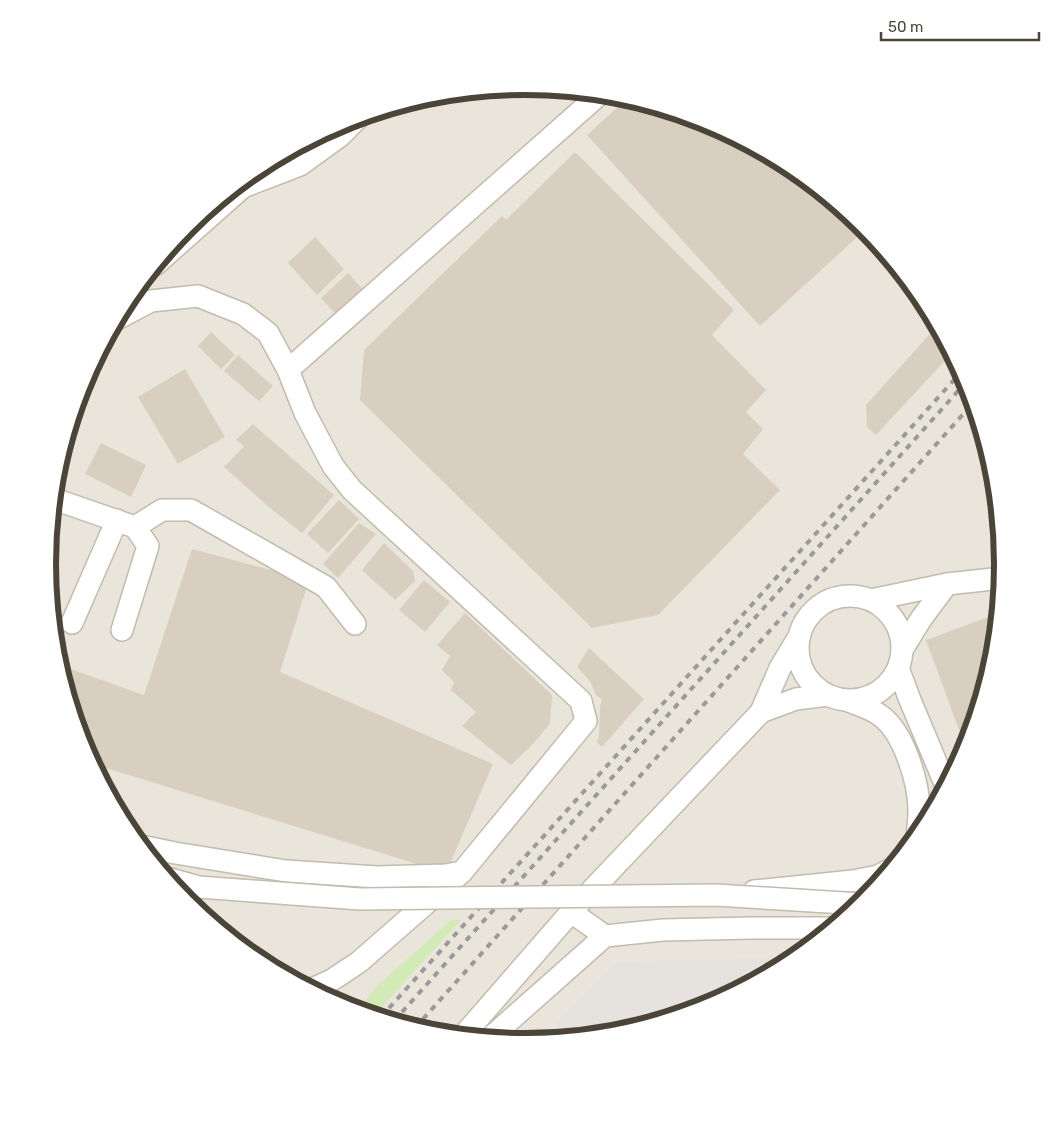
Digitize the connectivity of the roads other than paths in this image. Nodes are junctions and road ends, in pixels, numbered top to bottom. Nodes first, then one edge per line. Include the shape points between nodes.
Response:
1 (594, 100) edge
2 (330, 137) edge
3 (252, 184) edge
4 (129, 313) edge
5 (288, 370) junction
6 (60, 501) edge
7 (126, 524) junction
8 (995, 579) edge
9 (947, 584) junction
10 (871, 600) junction
11 (72, 623) dead end
12 (355, 624) dead end
13 (122, 630) dead end
14 (800, 635) junction
15 (900, 659) junction
16 (837, 698) junction
17 (761, 712) junction
18 (943, 778) edge
19 (918, 822) edge
20 (152, 849) edge
21 (462, 872) junction
22 (875, 877) edge
23 (181, 882) edge
24 (185, 886) edge
25 (199, 887) junction
26 (716, 895) junction
27 (849, 903) edge
28 (571, 912) junction
29 (821, 928) edge
30 (606, 936) junction
31 (320, 986) edge
32 (469, 1029) edge
33 (497, 1032) edge

1 - 5 street
2 - 3 street via 300,165
4 - 5 street via 151,301 198,296 243,314 268,333
5 - 21 street via 305,413 333,466 352,490 580,701 586,722
6 - 7 street
7 - 11 street
7 - 12 street via 162,510 191,510 326,587
7 - 13 street via 148,546
8 - 9 street
9 - 10 street
9 - 15 street via 921,618
10 - 14 street via 846,596 827,601 811,614
10 - 15 street via 895,622 902,640
14 - 16 street via 798,647 803,670 818,689
14 - 17 street via 780,668
15 - 16 street via 894,677 881,690 865,698
15 - 18 street via 910,700
16 - 17 street via 796,699
16 - 19 street via 873,711 892,727 909,760 917,791
17 - 28 street
20 - 21 street via 286,871 377,877
21 - 31 street via 359,962
22 - 26 street, bridge
23 - 25 street
24 - 25 street
25 - 26 street, bridge via 360,899
26 - 27 street, bridge
28 - 30 street
28 - 32 street
29 - 30 street via 663,930
30 - 33 street

